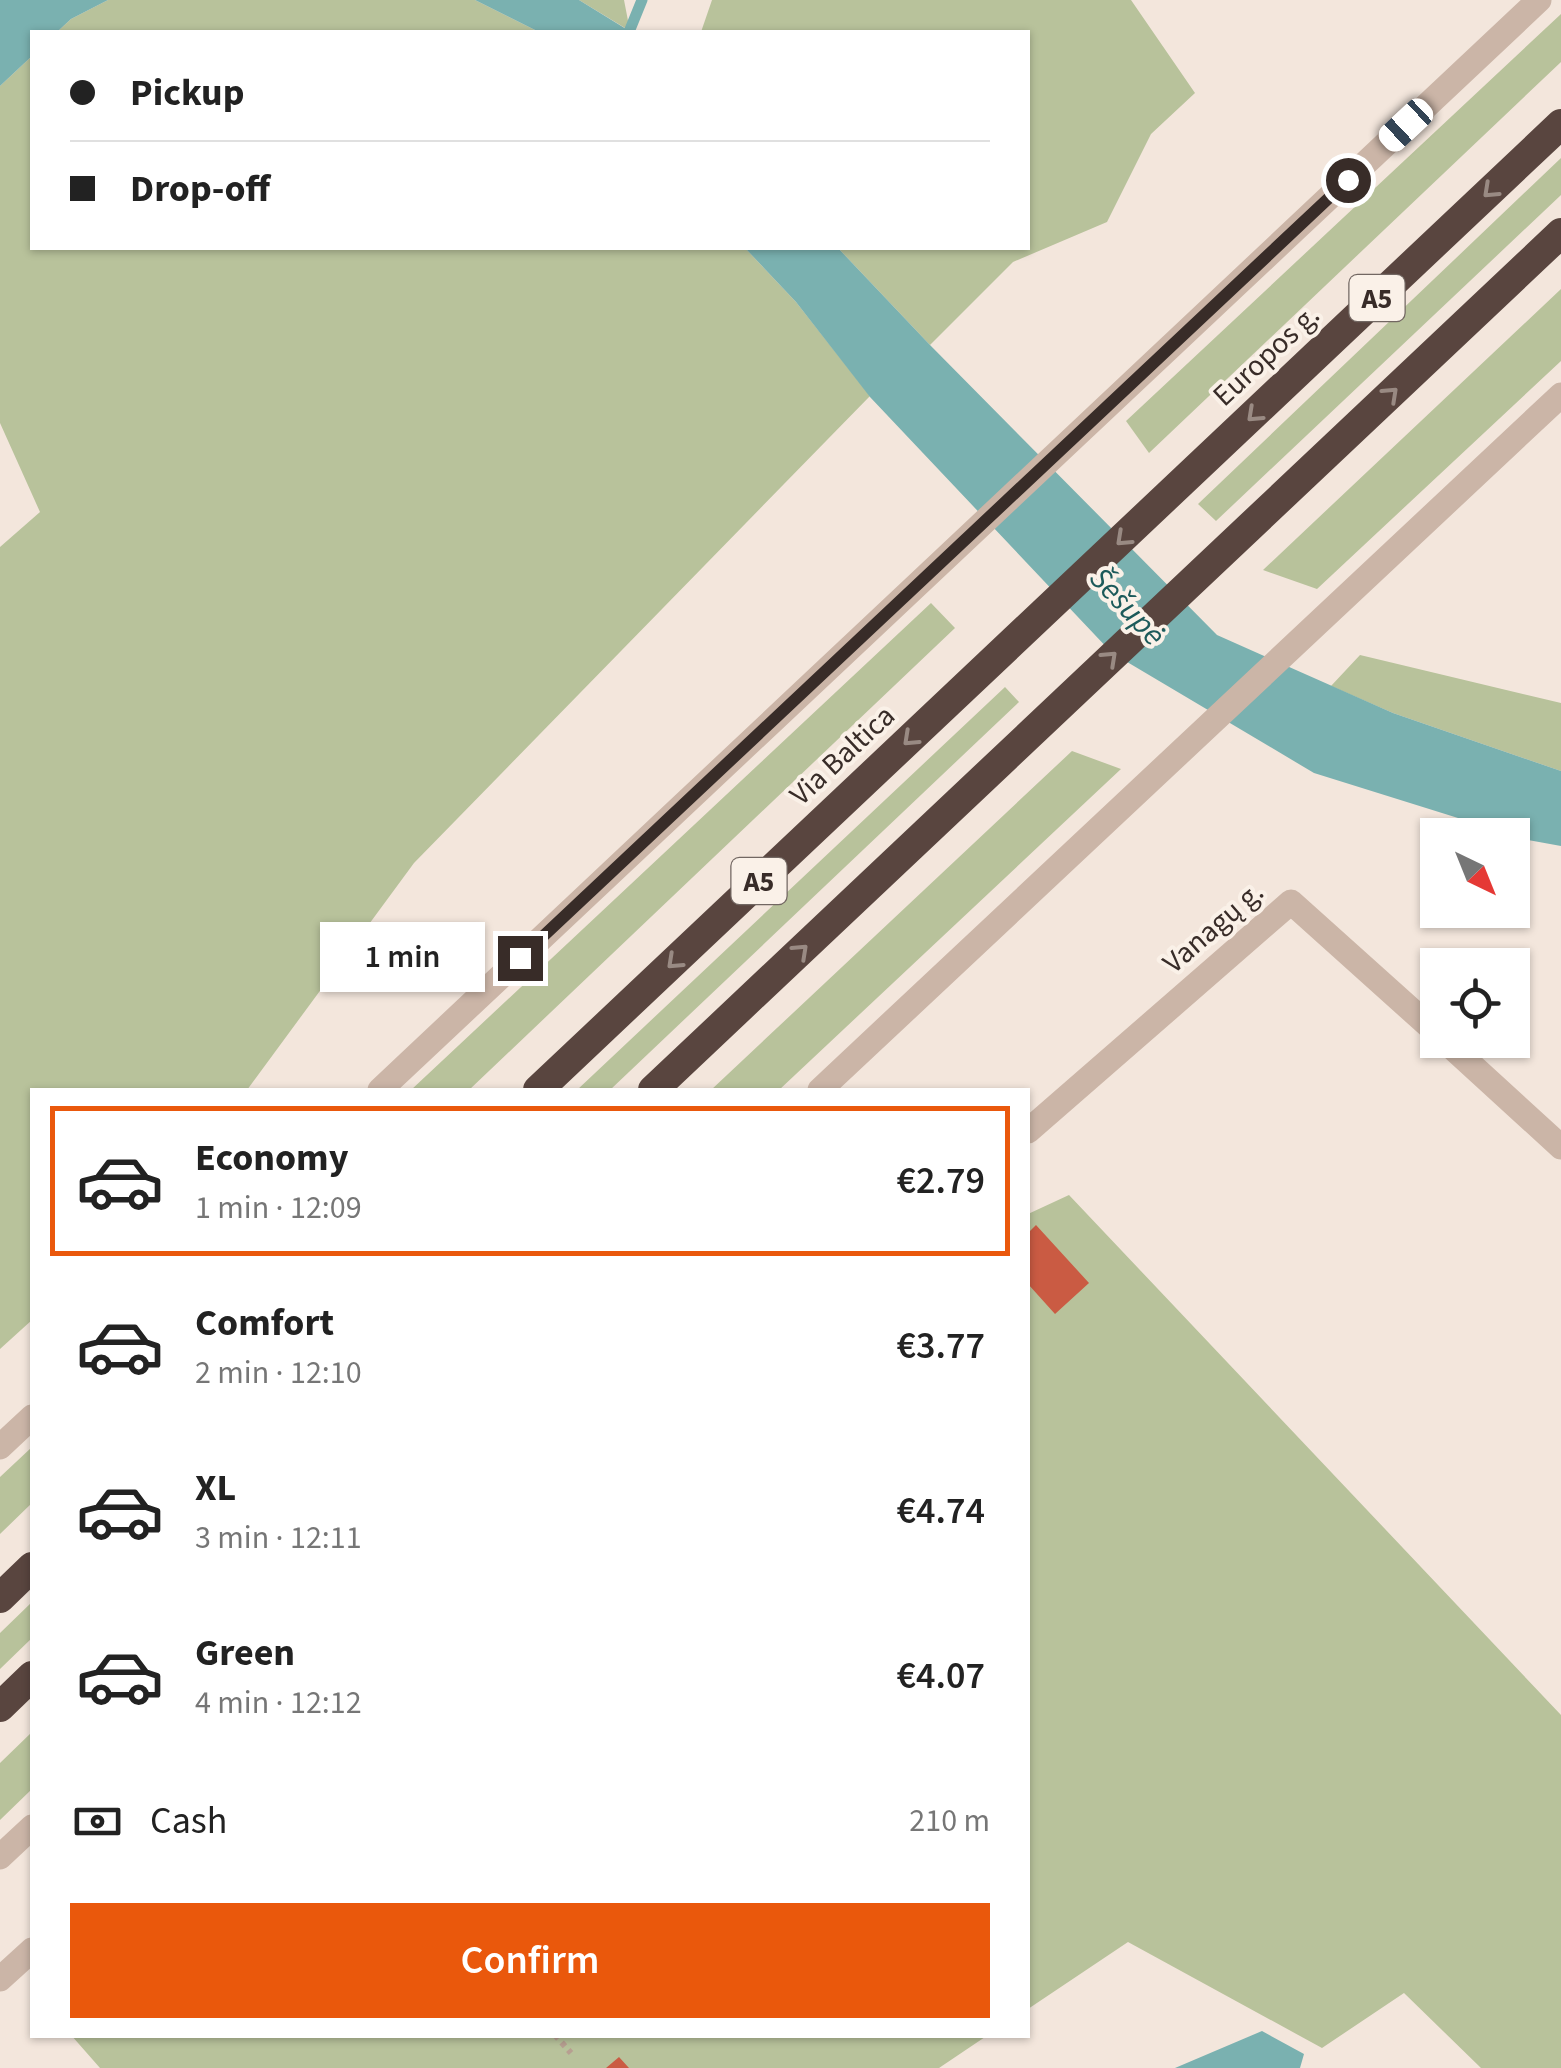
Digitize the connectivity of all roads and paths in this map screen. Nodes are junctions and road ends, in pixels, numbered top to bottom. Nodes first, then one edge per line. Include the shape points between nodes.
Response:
1 (1540, 0) edge
2 (1561, 124) edge
3 (1561, 233) edge
4 (1561, 395) edge
5 (1194, 472) joint
6 (1420, 1018) edge
7 (1464, 1058) edge
8 (382, 1088) edge
9 (540, 1088) edge
10 (655, 1088) edge
11 (822, 1088) edge
12 (1030, 1129) edge
13 (1561, 1148) edge
14 (30, 1418) edge
15 (0, 1447) edge
16 (30, 1569) edge
17 (0, 1598) edge
18 (30, 1678) edge
19 (0, 1707) edge
20 (30, 1829) edge
21 (0, 1857) edge
22 (30, 1952) edge
23 (0, 1979) edge
24 (558, 2038) edge
25 (570, 2052) dead end

1 - 8 street
2 -> 5 highway, Europos g. / A5
10 -> 3 highway, A5
4 - 11 street
5 -> 9 highway, Via Baltica / A5
6 - 12 street, Vanagų g. via 1292,902
7 - 13 street
14 - 15 street
16 - 17 highway
18 - 19 highway
20 - 21 street
22 - 23 street
24 - 25 path

